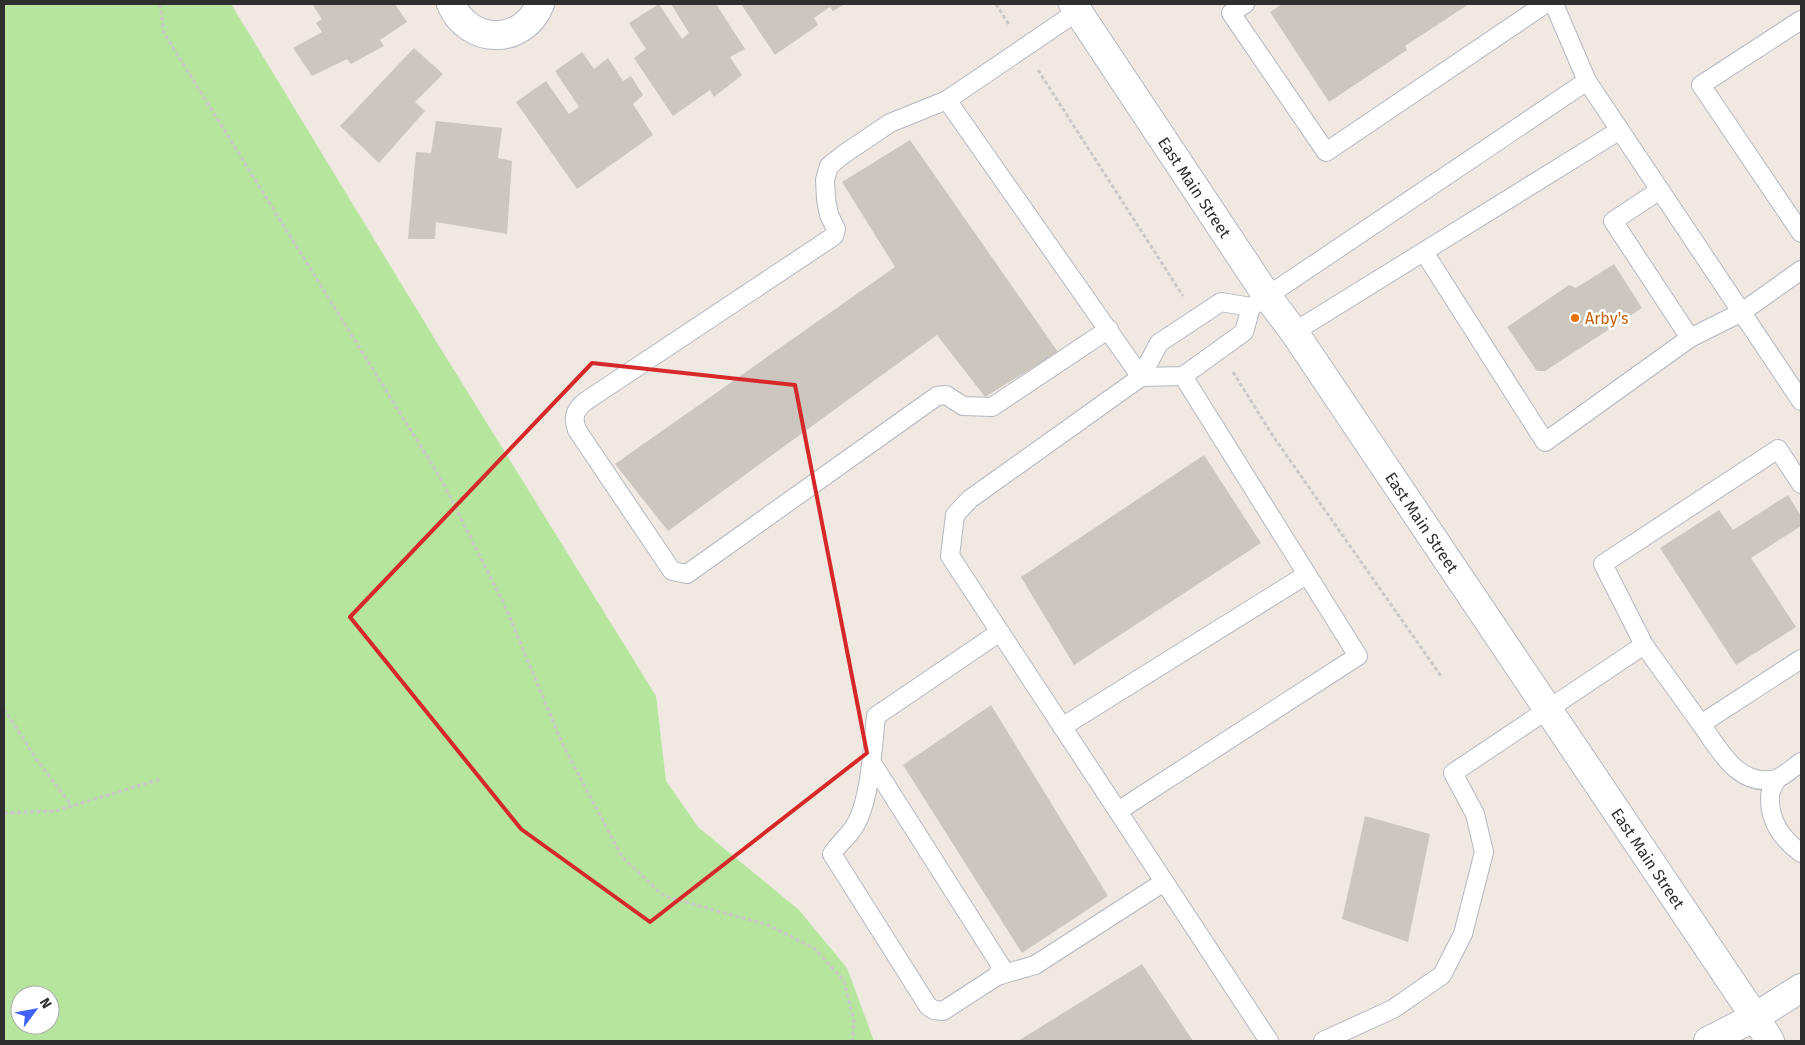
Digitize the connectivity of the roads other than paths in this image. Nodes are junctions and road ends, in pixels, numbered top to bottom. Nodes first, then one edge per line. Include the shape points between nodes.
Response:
1 (451, 4) edge
2 (540, 4) edge
3 (1245, 4) edge
4 (1545, 4) edge
5 (1554, 4) edge
6 (1076, 7) edge
7 (1801, 20) edge
8 (1587, 81) junction
9 (947, 100) junction
10 (1620, 130) junction
11 (1660, 190) junction
12 (1801, 233) edge
13 (1424, 252) junction
14 (1801, 270) edge
15 (1259, 301) junction
16 (1742, 312) junction
17 (1109, 329) junction
18 (1294, 332) junction
19 (1690, 338) junction
20 (1183, 376) junction
21 (1141, 377) junction
22 (1801, 401) edge
23 (1801, 484) edge
24 (1306, 575) junction
25 (1000, 632) junction
26 (1644, 645) junction
27 (1801, 659) edge
28 (1548, 710) junction
29 (1701, 724) junction
30 (1062, 727) junction
31 (1801, 762) edge
32 (872, 763) junction
33 (1776, 779) junction
34 (1118, 811) junction
35 (1801, 853) edge
36 (1164, 882) junction
37 (997, 976) junction
38 (1801, 988) edge
39 (1755, 1017) junction
40 (1269, 1041) edge
41 (1323, 1041) edge
42 (1708, 1041) edge
43 (1770, 1041) edge

1 - 2 main road via 470,28 500,35 514,32 527,24
3 - 4 lane via 1231,14 1326,152
5 - 8 lane
6 - 9 lane via 1024,48
6 - 15 main road, East Main Street
7 - 12 lane via 1701,85
8 - 10 lane
8 - 15 lane
9 - 17 lane
9 - 17 lane via 890,123 829,166 825,180 826,199 828,215 836,229 834,236 580,405 575,412 577,430 672,571 687,574 937,396 946,395 963,406 992,407
10 - 11 lane
10 - 13 lane
11 - 16 lane
11 - 19 lane via 1614,221
13 - 18 lane
13 - 19 lane via 1545,442
14 - 16 lane
15 - 18 main road, East Main Street
15 - 20 lane via 1244,332
15 - 21 lane via 1222,302 1197,318 1159,343
16 - 19 lane
16 - 22 lane
17 - 21 lane
18 - 28 main road, East Main Street
20 - 21 lane
20 - 24 lane
21 - 25 lane via 970,499 955,515 950,556
23 - 26 lane via 1778,449 1603,564
24 - 30 lane
24 - 34 lane via 1358,656
25 - 30 lane
25 - 32 lane via 876,716
26 - 28 lane
26 - 29 lane
27 - 29 lane
28 - 39 main road, East Main Street
28 - 41 lane via 1452,773 1475,814 1484,852 1463,934 1442,975 1393,1009
29 - 33 lane via 1731,766 1754,780
30 - 34 lane
31 - 33 lane
32 - 37 lane via 998,960 1001,966
32 - 37 lane via 855,826 832,854 928,1006 943,1011
33 - 35 lane via 1770,796 1773,820 1788,844
34 - 36 lane
36 - 37 lane via 1035,965
36 - 40 lane
38 - 39 main road
39 - 42 main road
39 - 43 main road, East Main Street

